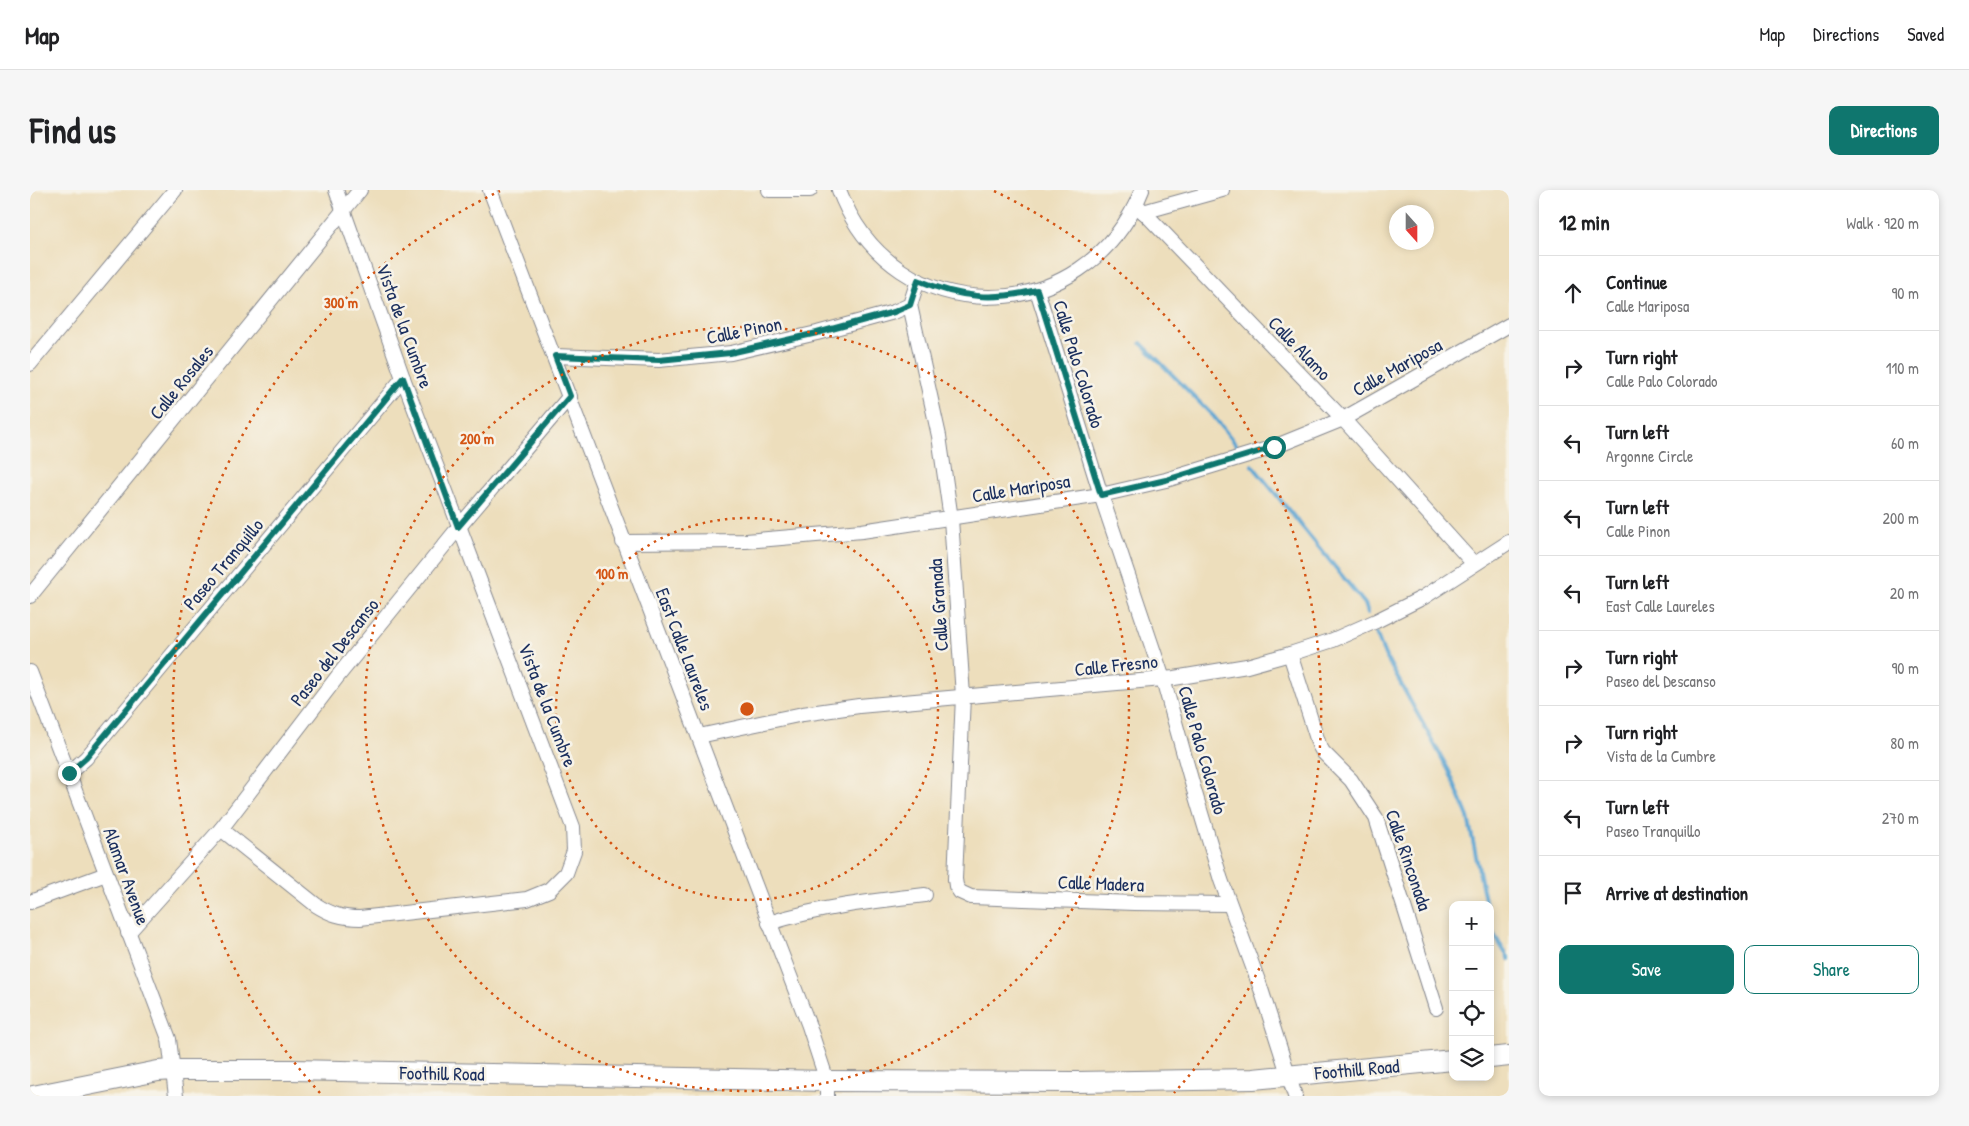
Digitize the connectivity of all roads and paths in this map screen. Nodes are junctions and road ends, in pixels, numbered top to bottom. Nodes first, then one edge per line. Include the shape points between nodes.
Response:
1 (175, 190) edge
2 (336, 190) edge
3 (360, 190) edge
4 (490, 190) edge
5 (769, 190) edge
6 (810, 190) edge
7 (839, 190) edge
8 (1142, 190) edge
9 (1222, 190) edge
10 (1140, 208) junction
11 (344, 211) junction
12 (918, 280) junction
13 (1037, 290) junction
14 (910, 305) junction
15 (1509, 325) edge
16 (555, 356) junction
17 (30, 364) edge
18 (403, 378) junction
19 (570, 396) junction
20 (1343, 419) junction
21 (1101, 495) junction
22 (951, 519) junction
23 (458, 527) junction
24 (623, 542) junction
25 (1509, 542) edge
26 (1474, 564) junction
27 (30, 596) edge
28 (1290, 654) junction
29 (1163, 679) junction
30 (31, 681) edge
31 (963, 696) junction
32 (700, 736) junction
33 (69, 773) junction
34 (221, 829) junction
35 (106, 874) junction
36 (925, 896) dead end
37 (971, 897) joint
38 (30, 902) edge
39 (1229, 904) junction
40 (769, 923) junction
41 (128, 933) junction
42 (1436, 1008) dead end
43 (1509, 1056) edge
44 (1494, 1058) edge
45 (1449, 1060) edge
46 (174, 1070) junction
47 (1289, 1076) junction
48 (827, 1088) edge
49 (33, 1096) edge
50 (176, 1096) edge
51 (1295, 1096) edge

1 - 17 street
2 - 11 street, Vista de la Cumbre
3 - 11 street, Calle Rosales
4 - 16 street, East Calle Laureles
5 - 6 street
7 - 12 street via 850,215 868,241 891,263
8 - 10 street
9 - 10 street
10 - 13 street via 1103,251 1072,275
10 - 20 street, Calle Alamo
11 - 18 street, Vista de la Cumbre
11 - 27 street, Calle Rosales
12 - 13 street via 956,294 976,297
12 - 14 street
13 - 21 street, Calle Palo Colorado
14 - 16 street, Calle Pinon via 817,333 723,354 659,360
14 - 22 street, Calle Granada via 939,436
15 - 20 street, Calle Mariposa
16 - 19 street, East Calle Laureles
18 - 23 street, Vista de la Cumbre
18 - 33 street, Paseo Tranquillo via 86,758
19 - 23 street, Paseo del Descanso
19 - 24 street, East Calle Laureles
20 - 21 street, Calle Mariposa via 1231,461
20 - 26 street, Calle Alamo
21 - 22 street, Calle Mariposa
21 - 29 street, Calle Palo Colorado
22 - 24 street, Calle Mariposa via 794,538
22 - 31 street, Calle Granada
23 - 34 street, Paseo del Descanso
23 - 34 street, Vista de la Cumbre via 573,827 574,851 566,873 549,890 527,899 346,918 316,905
24 - 32 street, East Calle Laureles
25 - 26 street, Calle Fresno
26 - 28 street, Calle Fresno via 1424,597 1376,622
28 - 29 street, Calle Fresno via 1203,675
28 - 42 street, Calle Rinconada via 1319,745 1351,780 1376,818
29 - 31 street, Calle Fresno
29 - 39 street, Calle Palo Colorado
30 - 33 street, Alamar Avenue
31 - 32 street, Calle Fresno via 803,714
31 - 37 street, Calle Granada via 955,879 960,892
32 - 40 street, East Calle Laureles
33 - 35 street, Alamar Avenue
34 - 41 street, Paseo del Descanso
35 - 38 street
35 - 41 street, Alamar Avenue
36 - 40 street via 839,905
37 - 39 street, Calle Madera
39 - 47 street, Calle Palo Colorado
40 - 48 street, East Calle Laureles via 809,1026
41 - 46 street, Alamar Avenue via 169,1039
43 - 44 main road
45 - 47 main road, Foothill Road
46 - 48 main road, Foothill Road via 301,1070
46 - 49 main road, Foothill Road
46 - 50 street, Alamar Avenue
47 - 48 main road, Foothill Road
47 - 51 street, Calle Palo Colorado

